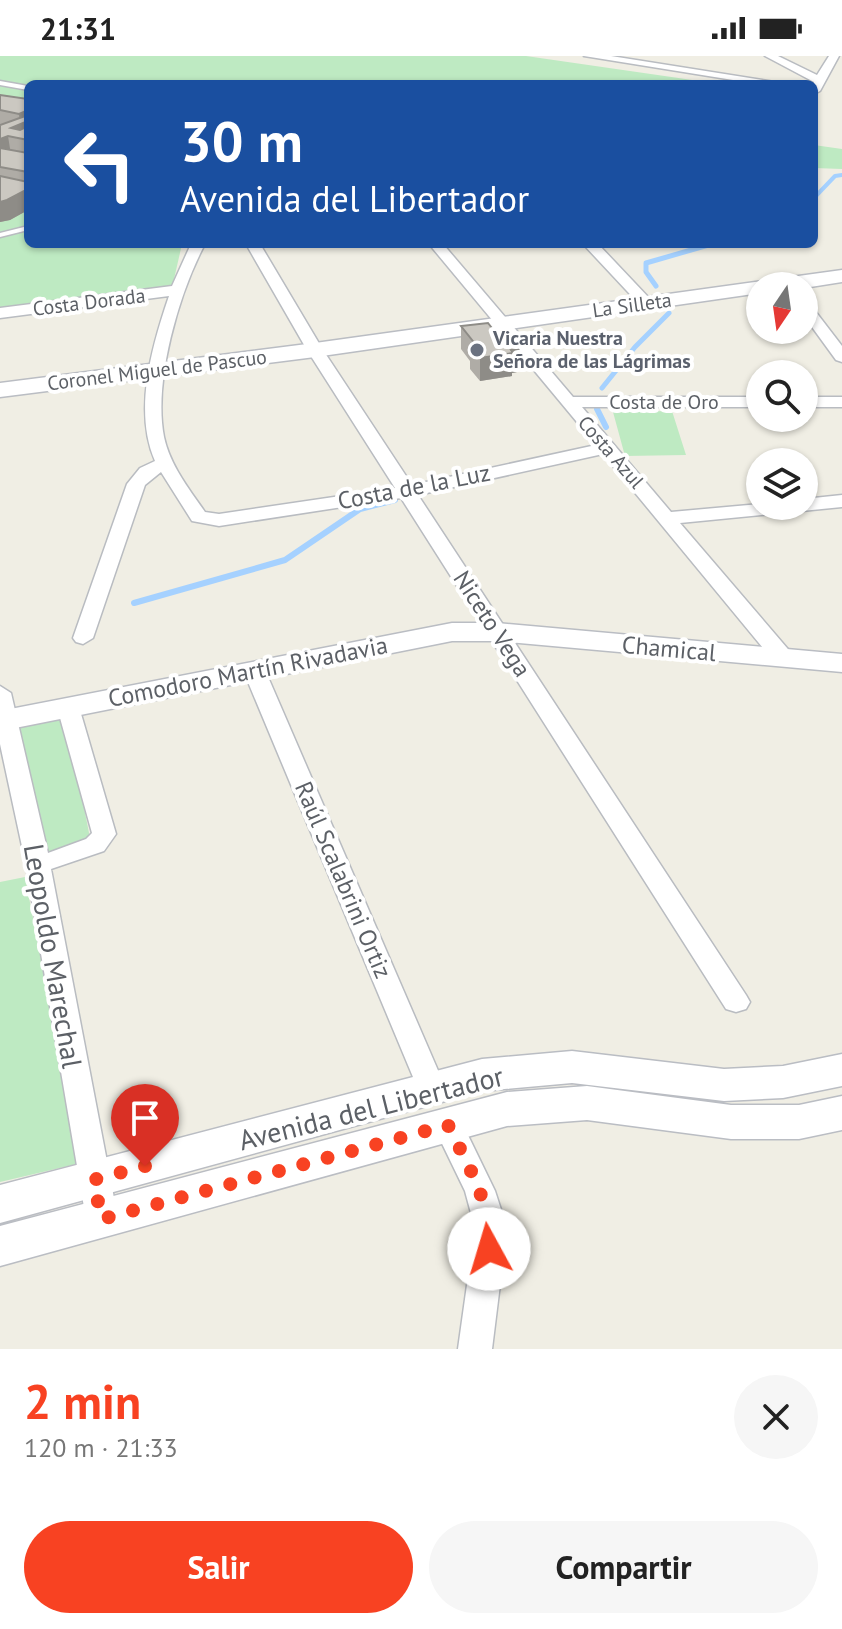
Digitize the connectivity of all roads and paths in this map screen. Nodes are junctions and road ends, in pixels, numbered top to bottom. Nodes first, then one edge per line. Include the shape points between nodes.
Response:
1 (589, 56) edge
2 (770, 56) edge
3 (834, 56) edge
4 (754, 80) edge
5 (809, 80) edge
6 (0, 83) edge
7 (819, 86) edge
8 (24, 87) edge
9 (24, 229) edge
10 (0, 235) edge
11 (196, 248) edge
12 (255, 248) edge
13 (439, 248) edge
14 (594, 248) edge
15 (842, 276) edge
16 (818, 280) edge
17 (746, 289) edge
18 (178, 290) junction
19 (646, 303) junction
20 (0, 313) edge
21 (502, 323) junction
22 (818, 325) edge
23 (315, 350) junction
24 (842, 357) edge
25 (157, 370) junction
26 (0, 390) edge
27 (569, 402) junction
28 (746, 402) edge
29 (818, 402) edge
30 (842, 402) edge
31 (607, 448) junction
32 (166, 463) junction
33 (407, 492) junction
34 (842, 501) edge
35 (818, 504) edge
36 (746, 511) edge
37 (669, 518) junction
38 (497, 632) junction
39 (83, 638) dead end
40 (785, 660) junction
41 (842, 663) edge
42 (254, 670) junction
43 (68, 707) junction
44 (2, 711) edge
45 (38, 865) junction
46 (736, 1002) dead end
47 (842, 1070) edge
48 (440, 1107) junction
49 (842, 1113) edge
50 (98, 1200) junction
51 (0, 1204) edge
52 (0, 1246) edge
53 (475, 1349) edge

1 - 4 street
2 - 5 street
3 - 7 street
6 - 8 lane
9 - 10 lane
11 - 18 street
12 - 23 street, Niceto Vega
13 - 21 street, Costa Azul
14 - 19 street
15 - 16 street
17 - 19 street, La Silleta
18 - 20 street, Costa Dorada
18 - 25 street
19 - 21 street, La Silleta
21 - 23 street, La Silleta
21 - 27 street, Costa Azul
22 - 24 street
23 - 25 street, Coronel Miguel de Pascuo
23 - 33 street, Niceto Vega
25 - 26 street, Coronel Miguel de Pascuo
25 - 32 street via 155,434
27 - 28 street, Costa de Oro
27 - 31 street, Costa Azul
29 - 30 street
31 - 33 street, Costa de la Luz
31 - 37 street, Costa Azul
32 - 33 street, Costa de la Luz via 199,517 219,520
32 - 39 street via 146,472 136,484
33 - 38 street, Niceto Vega
34 - 35 street
36 - 37 street
37 - 40 street, Costa Azul
38 - 40 street, Chamical
38 - 42 street, Comodoro Martín Rivadavia via 452,632
38 - 46 street, Niceto Vega
40 - 41 street, Chamical
42 - 43 street, Comodoro Martín Rivadavia
42 - 48 street, Raúl Scalabrini Ortiz
43 - 44 street, Comodoro Martín Rivadavia
43 - 45 street via 104,834 95,845
44 - 45 street, Leopoldo Marechal
45 - 50 street, Leopoldo Marechal
47 - 48 street, Avenida del Libertador via 783,1082 724,1085 572,1067 482,1075
48 - 49 street, Avenida del Libertador via 587,1103 731,1122 799,1122
48 - 50 street, Avenida del Libertador
48 - 53 street, Raúl Scalabrini Ortiz via 480,1191 491,1228
50 - 51 street, Avenida del Libertador
50 - 52 street, Avenida del Libertador

